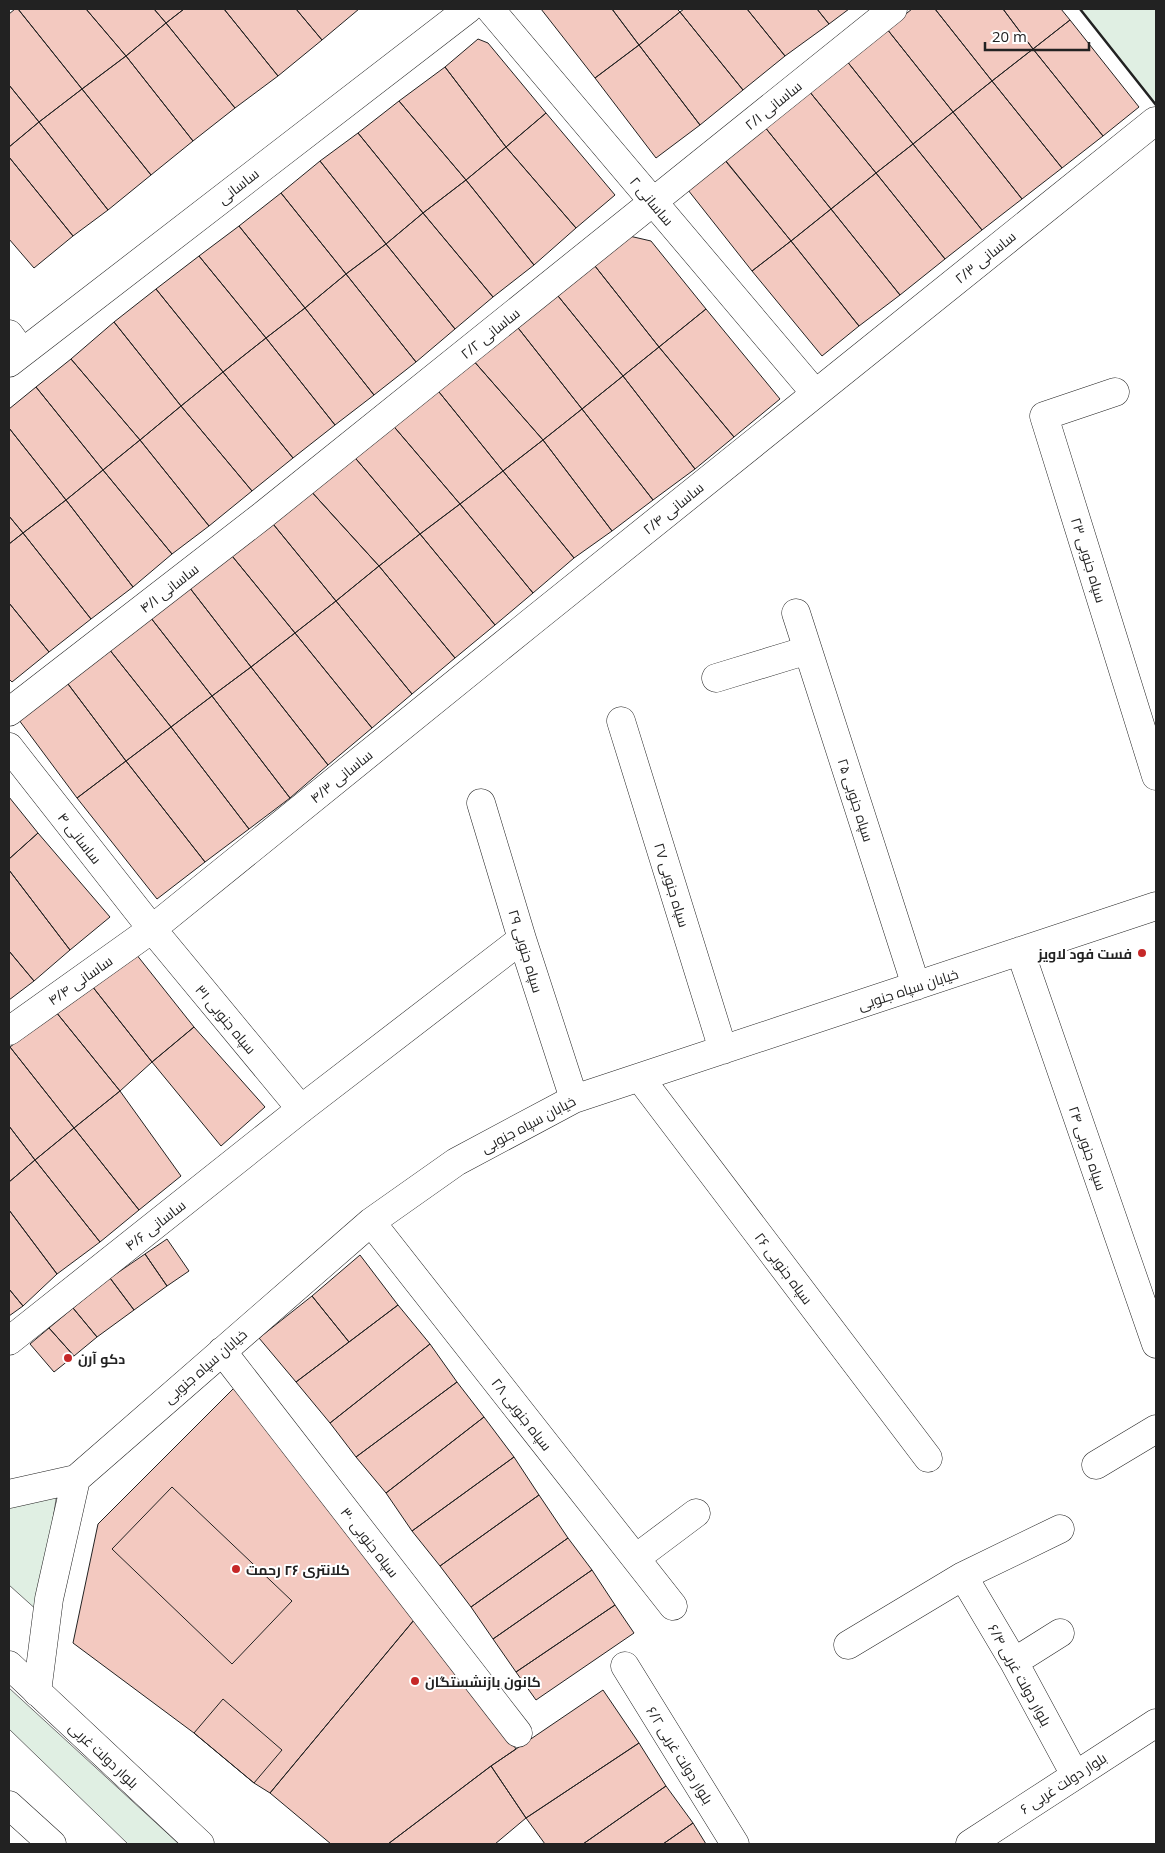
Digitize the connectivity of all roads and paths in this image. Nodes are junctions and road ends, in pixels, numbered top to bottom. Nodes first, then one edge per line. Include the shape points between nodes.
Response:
1 (468, 9) edge
2 (490, 9) edge
3 (893, 9) edge
4 (1155, 121) dead end
5 (653, 202) junction
6 (13, 350) edge
7 (1115, 392) dead end
8 (816, 393) junction
9 (328, 463) joint
10 (796, 613) dead end
11 (530, 623) joint
12 (808, 650) junction
13 (716, 678) dead end
14 (9, 712) edge
15 (621, 721) dead end
16 (9, 747) edge
17 (1156, 776) edge
18 (482, 803) dead end
19 (1156, 906) edge
20 (152, 930) junction
21 (522, 939) junction
22 (1020, 951) junction
23 (916, 986) junction
24 (9, 1031) edge
25 (723, 1050) junction
26 (640, 1078) junction
27 (574, 1099) junction
28 (301, 1109) junction
29 (371, 1222) junction
30 (9, 1341) edge
31 (1156, 1344) edge
32 (222, 1351) junction
33 (1156, 1429) edge
34 (928, 1458) dead end
35 (1096, 1464) dead end
36 (76, 1479) junction
37 (9, 1494) edge
38 (696, 1513) dead end
39 (1060, 1529) dead end
40 (636, 1558) junction
41 (963, 1576) junction
42 (673, 1606) dead end
43 (1060, 1633) dead end
44 (848, 1645) dead end
45 (1014, 1662) junction
46 (9, 1665) edge
47 (625, 1666) dead end
48 (37, 1692) junction
49 (1156, 1723) edge
50 (518, 1732) dead end
51 (1075, 1775) junction
52 (9, 1805) edge
53 (52, 1844) edge
54 (200, 1844) edge
55 (735, 1844) edge
56 (970, 1844) edge

1 - 6 street, ساسانی
2 - 5 street, ۲ ساسانی
3 - 5 street, ۲/۱ ساسانی
4 - 8 street, ۲/۳ ساسانی
5 - 8 street, ۲ ساسانی
5 - 9 street, ۲/۲ ساسانی
7 - 17 street, ۲۳ سپاه جنوبی via 1044,416
8 - 11 street, ۲/۴ ساسانی
9 - 14 street, ۴/۱ ساسانی
10 - 12 street, ۲۵ سپاه جنوبی
11 - 20 street, ۴/۳ ساسانی
12 - 13 street
12 - 23 street, ۲۵ سپاه جنوبی
15 - 25 street, ۲۷ سپاه جنوبی
16 - 20 street, ۴ ساسانی
18 - 21 street, ۲۹ سپاه جنوبی
19 - 22 street, خیابان سپاه جنوبی
20 - 24 street, ۴/۴ ساسانی
20 - 28 street, ۳۱ سپاه جنوبی
21 - 27 street, ۲۹ سپاه جنوبی
21 - 28 street, ۴/۶ ساسانی
22 - 23 street, خیابان سپاه جنوبی
22 - 31 street, ۲۴ سپاه جنوبی
23 - 25 street, خیابان سپاه جنوبی
25 - 26 street, خیابان سپاه جنوبی
26 - 27 street, خیابان سپاه جنوبی
26 - 34 street, ۲۶ سپاه جنوبی
27 - 29 street, خیابان سپاه جنوبی via 456,1162
28 - 30 street, ۴/۶ ساسانی
29 - 32 street, خیابان سپاه جنوبی
29 - 40 street, ۲۸ سپاه جنوبی
32 - 36 street, خیابان سپاه جنوبی
32 - 50 street, ۳۰ سپاه جنوبی
33 - 35 street
36 - 37 street
36 - 48 street via 49,1599
38 - 40 street
39 - 41 street
40 - 42 street, ۲۸ سپاه جنوبی
41 - 44 street
41 - 45 street, بلوار دولت غربی ۶/۴
43 - 45 street
45 - 51 street, بلوار دولت غربی ۶/۴
46 - 48 street, بلوار دولت غربی
47 - 55 street, بلوار دولت غربی ۶/۲
48 - 54 street, بلوار دولت غربی
49 - 51 street, بلوار دولت غربی ۶
51 - 56 street, بلوار دولت غربی ۶
52 - 53 street

